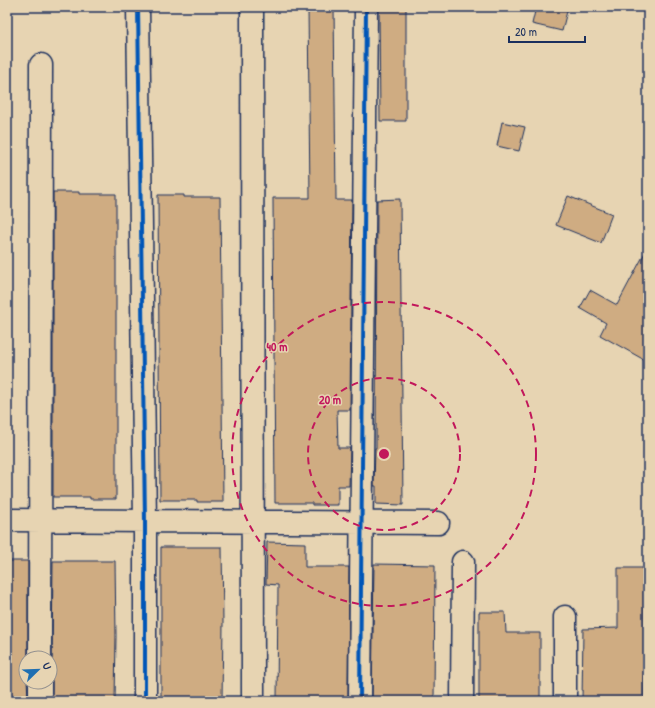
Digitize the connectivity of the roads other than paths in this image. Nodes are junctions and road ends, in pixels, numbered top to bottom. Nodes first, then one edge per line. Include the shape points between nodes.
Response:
1 (138, 7) edge
2 (252, 7) edge
3 (366, 7) edge
4 (41, 65) dead end
5 (7, 520) edge
6 (40, 520) junction
7 (145, 521) junction
8 (253, 522) junction
9 (361, 523) junction
10 (438, 523) dead end
11 (463, 562) dead end
12 (566, 616) dead end
13 (40, 650) edge
14 (40, 690) edge
15 (40, 701) edge
16 (145, 701) edge
17 (253, 701) edge
18 (360, 701) edge
19 (462, 701) edge
20 (565, 701) edge

1 - 7 street
2 - 8 street
3 - 9 street
4 - 6 street
5 - 6 street
6 - 7 street
6 - 13 street
7 - 8 street
7 - 16 street
8 - 9 street
8 - 17 street
9 - 10 street
9 - 18 street
11 - 19 street
12 - 20 street
14 - 15 street

